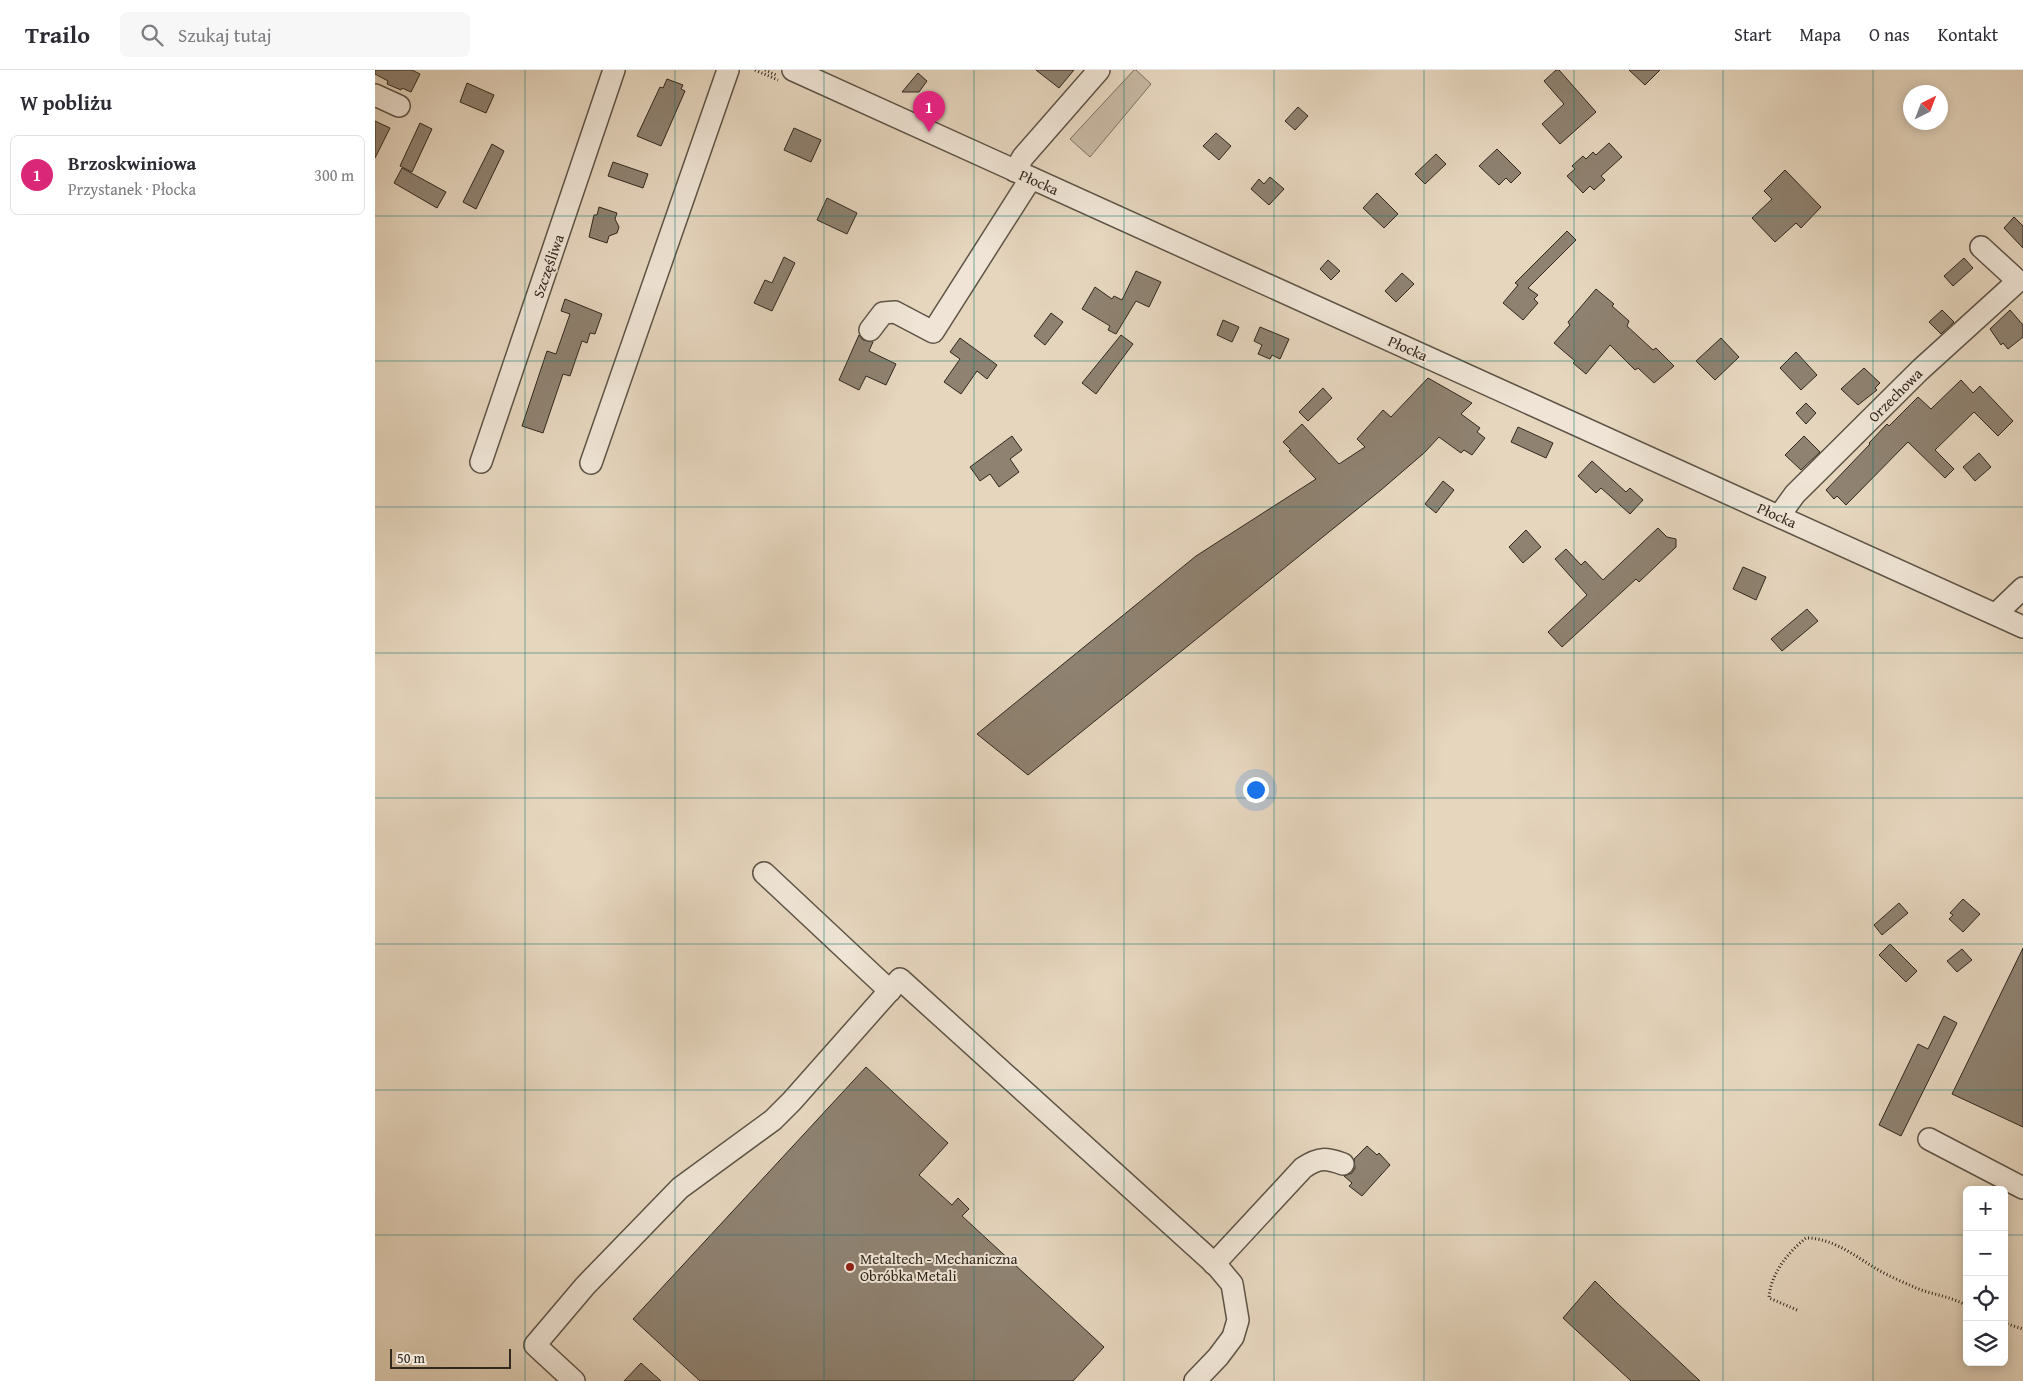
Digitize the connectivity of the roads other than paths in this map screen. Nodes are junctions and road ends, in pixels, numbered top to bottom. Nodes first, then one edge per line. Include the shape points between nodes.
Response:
1 (614, 70) edge
2 (728, 70) edge
3 (793, 70) edge
4 (1099, 70) edge
5 (830, 77) edge
6 (375, 95) edge
7 (399, 106) dead end
8 (1023, 174) junction
9 (1981, 247) dead end
10 (870, 330) dead end
11 (481, 462) dead end
12 (591, 463) dead end
13 (1779, 516) junction
14 (2023, 588) edge
15 (1996, 614) junction
16 (2023, 627) edge
17 (764, 874) dead end
18 (890, 991) junction
19 (1929, 1139) dead end
20 (1343, 1164) dead end
21 (2023, 1188) edge
22 (1215, 1264) junction
23 (574, 1381) edge
24 (1195, 1381) edge

1 - 11 street, Szczęśliwa
2 - 12 street
3 - 5 street, Płocka
4 - 8 street via 1023,157
5 - 8 street, Płocka
6 - 7 street
8 - 10 street via 941,336 895,312 883,313
8 - 13 street, Płocka
9 - 13 street, Orzechowa via 2018,281 1913,377 1795,494
13 - 15 street, Płocka
14 - 15 street
15 - 16 street, Płocka
17 - 18 street
18 - 22 street via 900,979
18 - 23 street via 773,1120 680,1188 585,1286 535,1344
19 - 21 street
20 - 22 street via 1327,1158 1303,1168
22 - 24 street via 1232,1284 1237,1320 1233,1337

